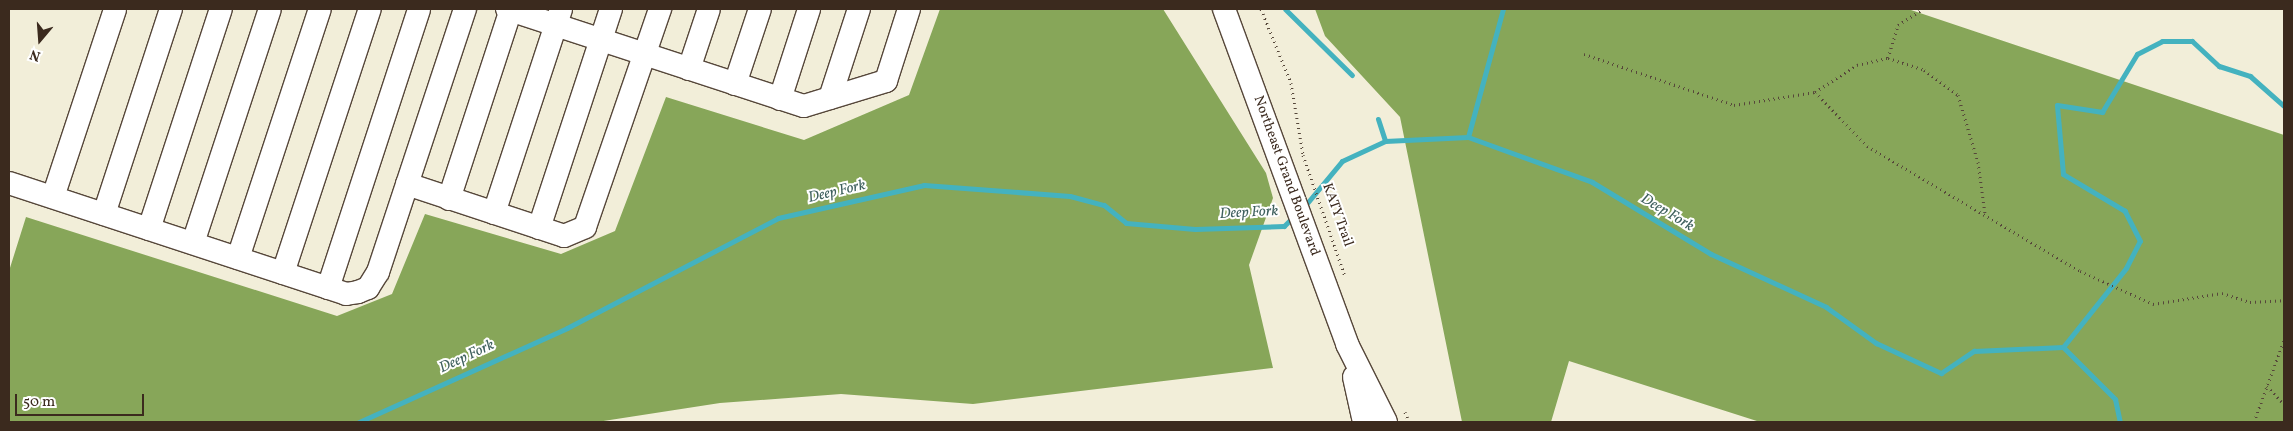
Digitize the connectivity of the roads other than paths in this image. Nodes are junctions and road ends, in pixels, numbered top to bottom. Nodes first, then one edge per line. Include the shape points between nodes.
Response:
1 (114, 9) edge
2 (171, 9) edge
3 (220, 9) edge
4 (270, 9) edge
5 (320, 9) edge
6 (370, 9) edge
7 (419, 9) edge
8 (465, 9) edge
9 (510, 9) edge
10 (611, 9) edge
11 (660, 9) edge
12 (709, 9) edge
13 (760, 9) edge
14 (810, 9) edge
15 (859, 9) edge
16 (908, 9) edge
17 (1224, 9) edge
18 (558, 17) edge
19 (600, 40) junction
20 (645, 54) junction
21 (689, 69) junction
22 (735, 84) junction
23 (830, 98) junction
24 (780, 99) junction
25 (9, 183) edge
26 (407, 184) junction
27 (53, 197) junction
28 (449, 199) junction
29 (494, 213) junction
30 (104, 214) junction
31 (538, 228) junction
32 (148, 229) junction
33 (193, 243) junction
34 (238, 258) junction
35 (283, 273) junction
36 (328, 288) junction
37 (1347, 344) junction
38 (1364, 422) edge
39 (1386, 422) edge

1 - 27 street
2 - 30 street
3 - 32 street
4 - 33 street
5 - 34 street
6 - 35 street
7 - 36 street
8 - 26 street
9 - 18 street
9 - 28 street
10 - 19 street
11 - 20 street
12 - 21 street
13 - 22 street
14 - 24 street
15 - 23 street
16 - 23 street via 886,81
17 - 37 street, Northeast Grand Boulevard
18 - 19 street
18 - 29 street
19 - 20 street
19 - 31 street
20 - 21 street
20 - 31 street via 591,218 576,233 564,236
21 - 22 street
22 - 24 street
23 - 24 street via 804,106
25 - 27 street
26 - 28 street
26 - 36 street via 375,280 368,288 346,294
27 - 30 street
28 - 29 street
29 - 31 street
30 - 32 street
32 - 33 street
33 - 34 street
34 - 35 street
35 - 36 street
37 - 38 street, Northeast Grand Boulevard
37 - 39 street, Northeast Grand Boulevard

